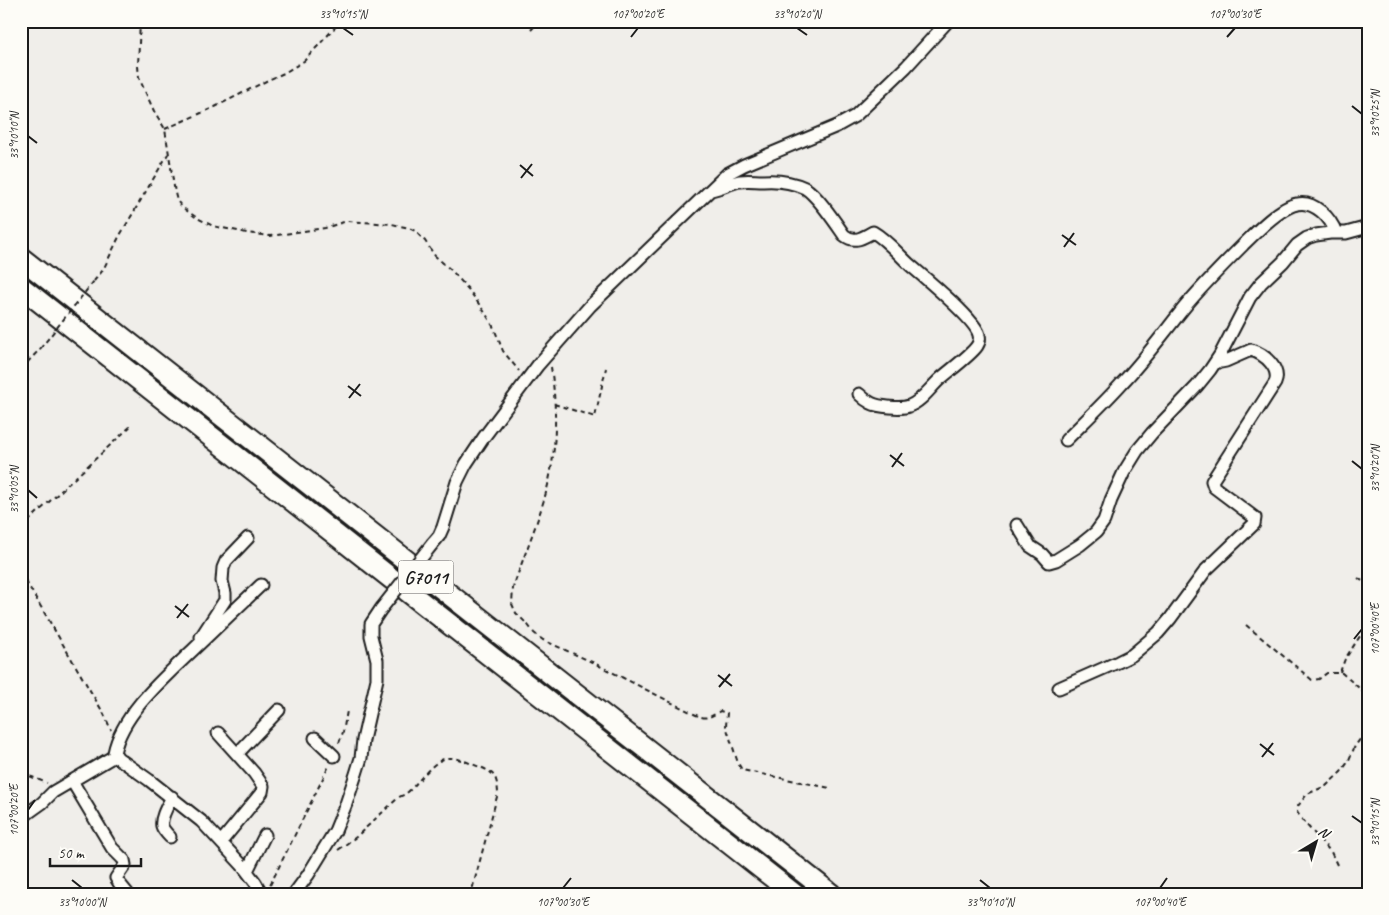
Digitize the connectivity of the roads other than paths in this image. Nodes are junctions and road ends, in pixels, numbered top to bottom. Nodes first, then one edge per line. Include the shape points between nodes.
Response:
1 (948, 21) edge
2 (709, 190) junction
3 (1368, 227) edge
4 (1336, 233) junction
5 (21, 258) edge
6 (21, 287) edge
7 (1217, 360) junction
8 (859, 394) dead end
9 (1066, 440) dead end
10 (1017, 525) dead end
11 (248, 538) dead end
12 (261, 585) dead end
13 (196, 648) junction
14 (1059, 688) dead end
15 (278, 710) dead end
16 (218, 733) dead end
17 (315, 738) dead end
18 (237, 754) junction
19 (116, 755) junction
20 (334, 756) road end
21 (72, 781) junction
22 (172, 797) junction
23 (21, 818) edge
24 (265, 835) dead end
25 (170, 837) dead end
26 (222, 842) junction
27 (247, 871) junction
28 (266, 890) edge
29 (128, 894) edge
30 (294, 894) edge
31 (794, 894) edge
32 (831, 894) edge

1 - 2 street via 855,116 744,165 727,174
2 - 8 street via 752,180 772,180 806,188 844,235 856,240 873,232 880,236 948,298 979,333 979,342 974,349 910,406 880,406
2 - 30 street, bridge via 590,306 525,381 466,464 443,527 433,543 371,624 377,679 361,758 335,831
3 - 4 street
4 - 7 street via 1307,238 1261,284 1247,301
4 - 9 street via 1326,217 1309,204 1294,204 1278,214 1221,267 1122,383
5 - 32 highway, G7011
6 - 31 highway, G7011
7 - 10 street via 1136,451 1096,532 1080,545 1048,562 1030,546
7 - 14 street via 1226,361 1251,350 1270,363 1276,374 1275,384 1212,481 1217,489 1256,518 1254,524 1206,570 1170,620 1132,655
11 - 13 street via 226,561 222,574 226,600
12 - 13 street
13 - 19 street via 152,690 132,715 116,743
15 - 18 street
16 - 18 street
17 - 20 street
18 - 26 street via 263,786 262,792
19 - 21 street
19 - 22 street
21 - 23 street
21 - 29 street via 112,848 124,860 125,865 116,878
22 - 25 street via 161,824
22 - 26 street
24 - 27 street
26 - 27 street
27 - 28 street

